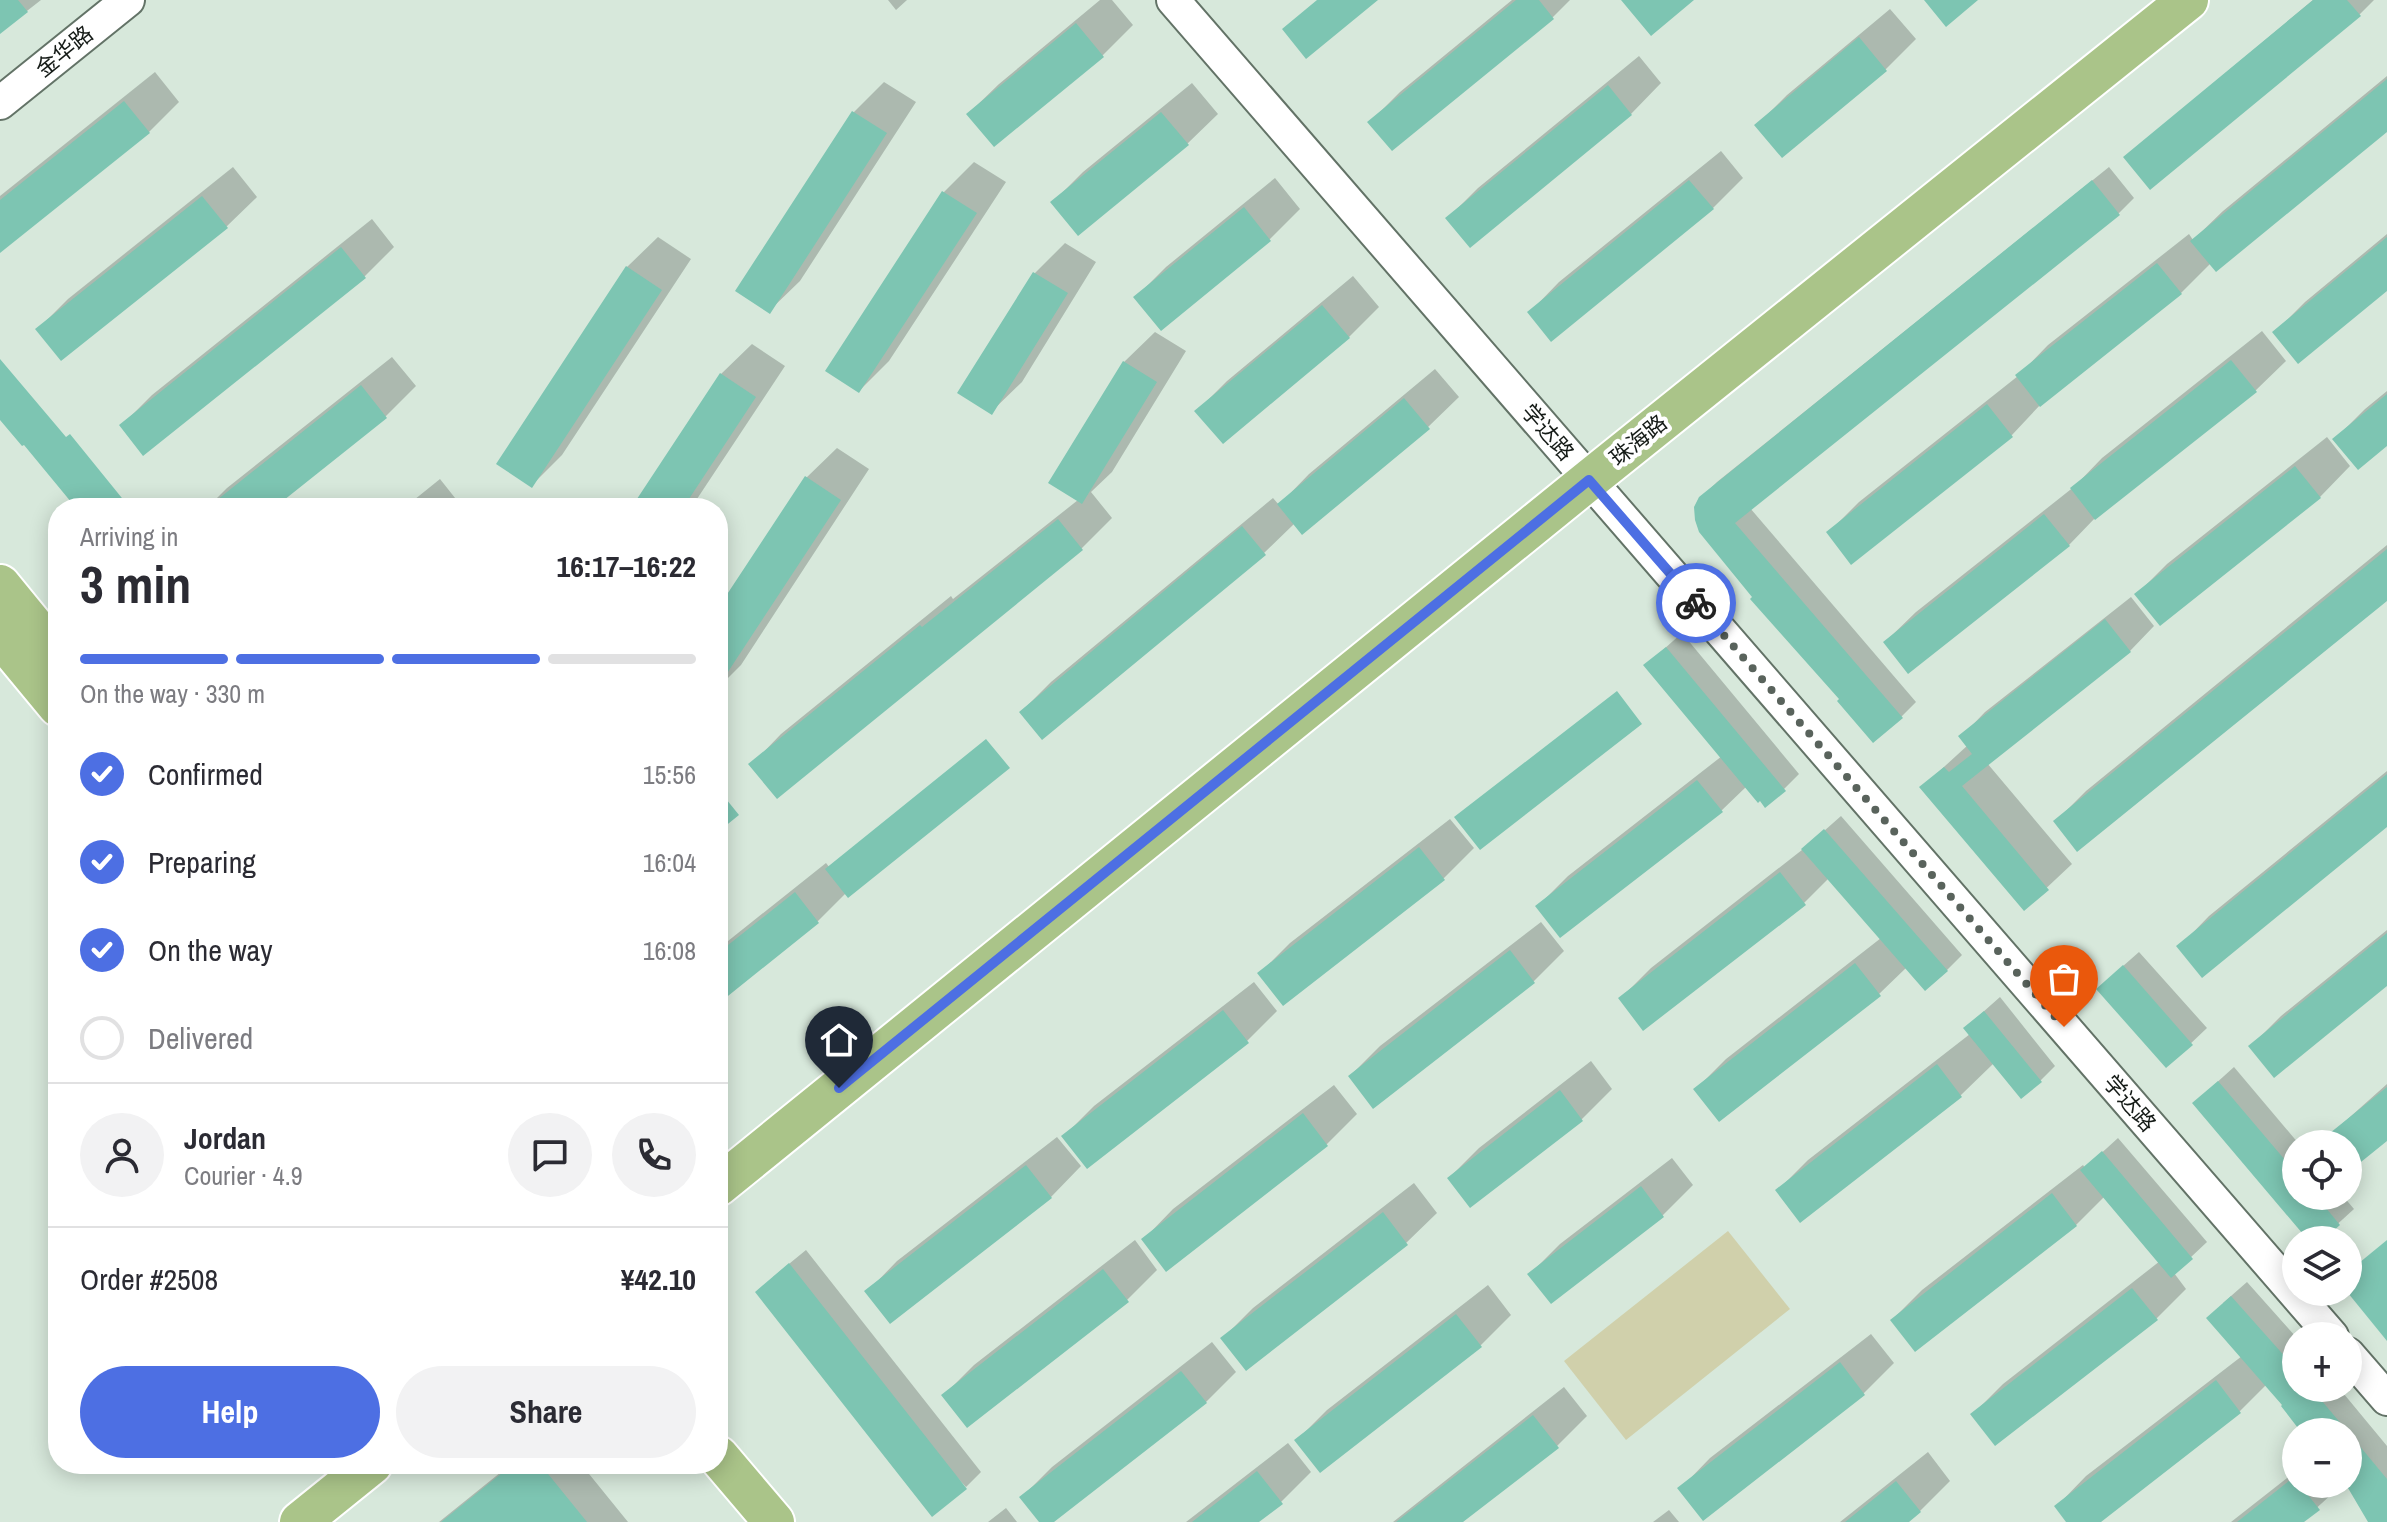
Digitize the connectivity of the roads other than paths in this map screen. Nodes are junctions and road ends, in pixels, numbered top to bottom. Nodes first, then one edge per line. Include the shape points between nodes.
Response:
1 (128, 0) edge
2 (1173, 0) edge
3 (2188, 0) edge
4 (0, 103) edge
5 (1589, 480) junction
6 (0, 585) edge
7 (0, 636) edge
8 (48, 644) edge
9 (48, 694) edge
10 (728, 1178) edge
11 (2320, 1322) edge
12 (2362, 1370) edge
13 (2387, 1399) edge
14 (728, 1468) edge
15 (360, 1474) edge
16 (697, 1474) edge
17 (300, 1522) edge
18 (738, 1522) edge
19 (774, 1522) edge

1 - 4 street, 金华路
2 - 5 street, 学达路
3 - 5 main road, 珠海路
5 - 10 main road, 珠海路
5 - 11 street, 学达路
6 - 8 main road
7 - 9 main road
12 - 13 street
14 - 19 main road
15 - 17 main road
16 - 18 main road

